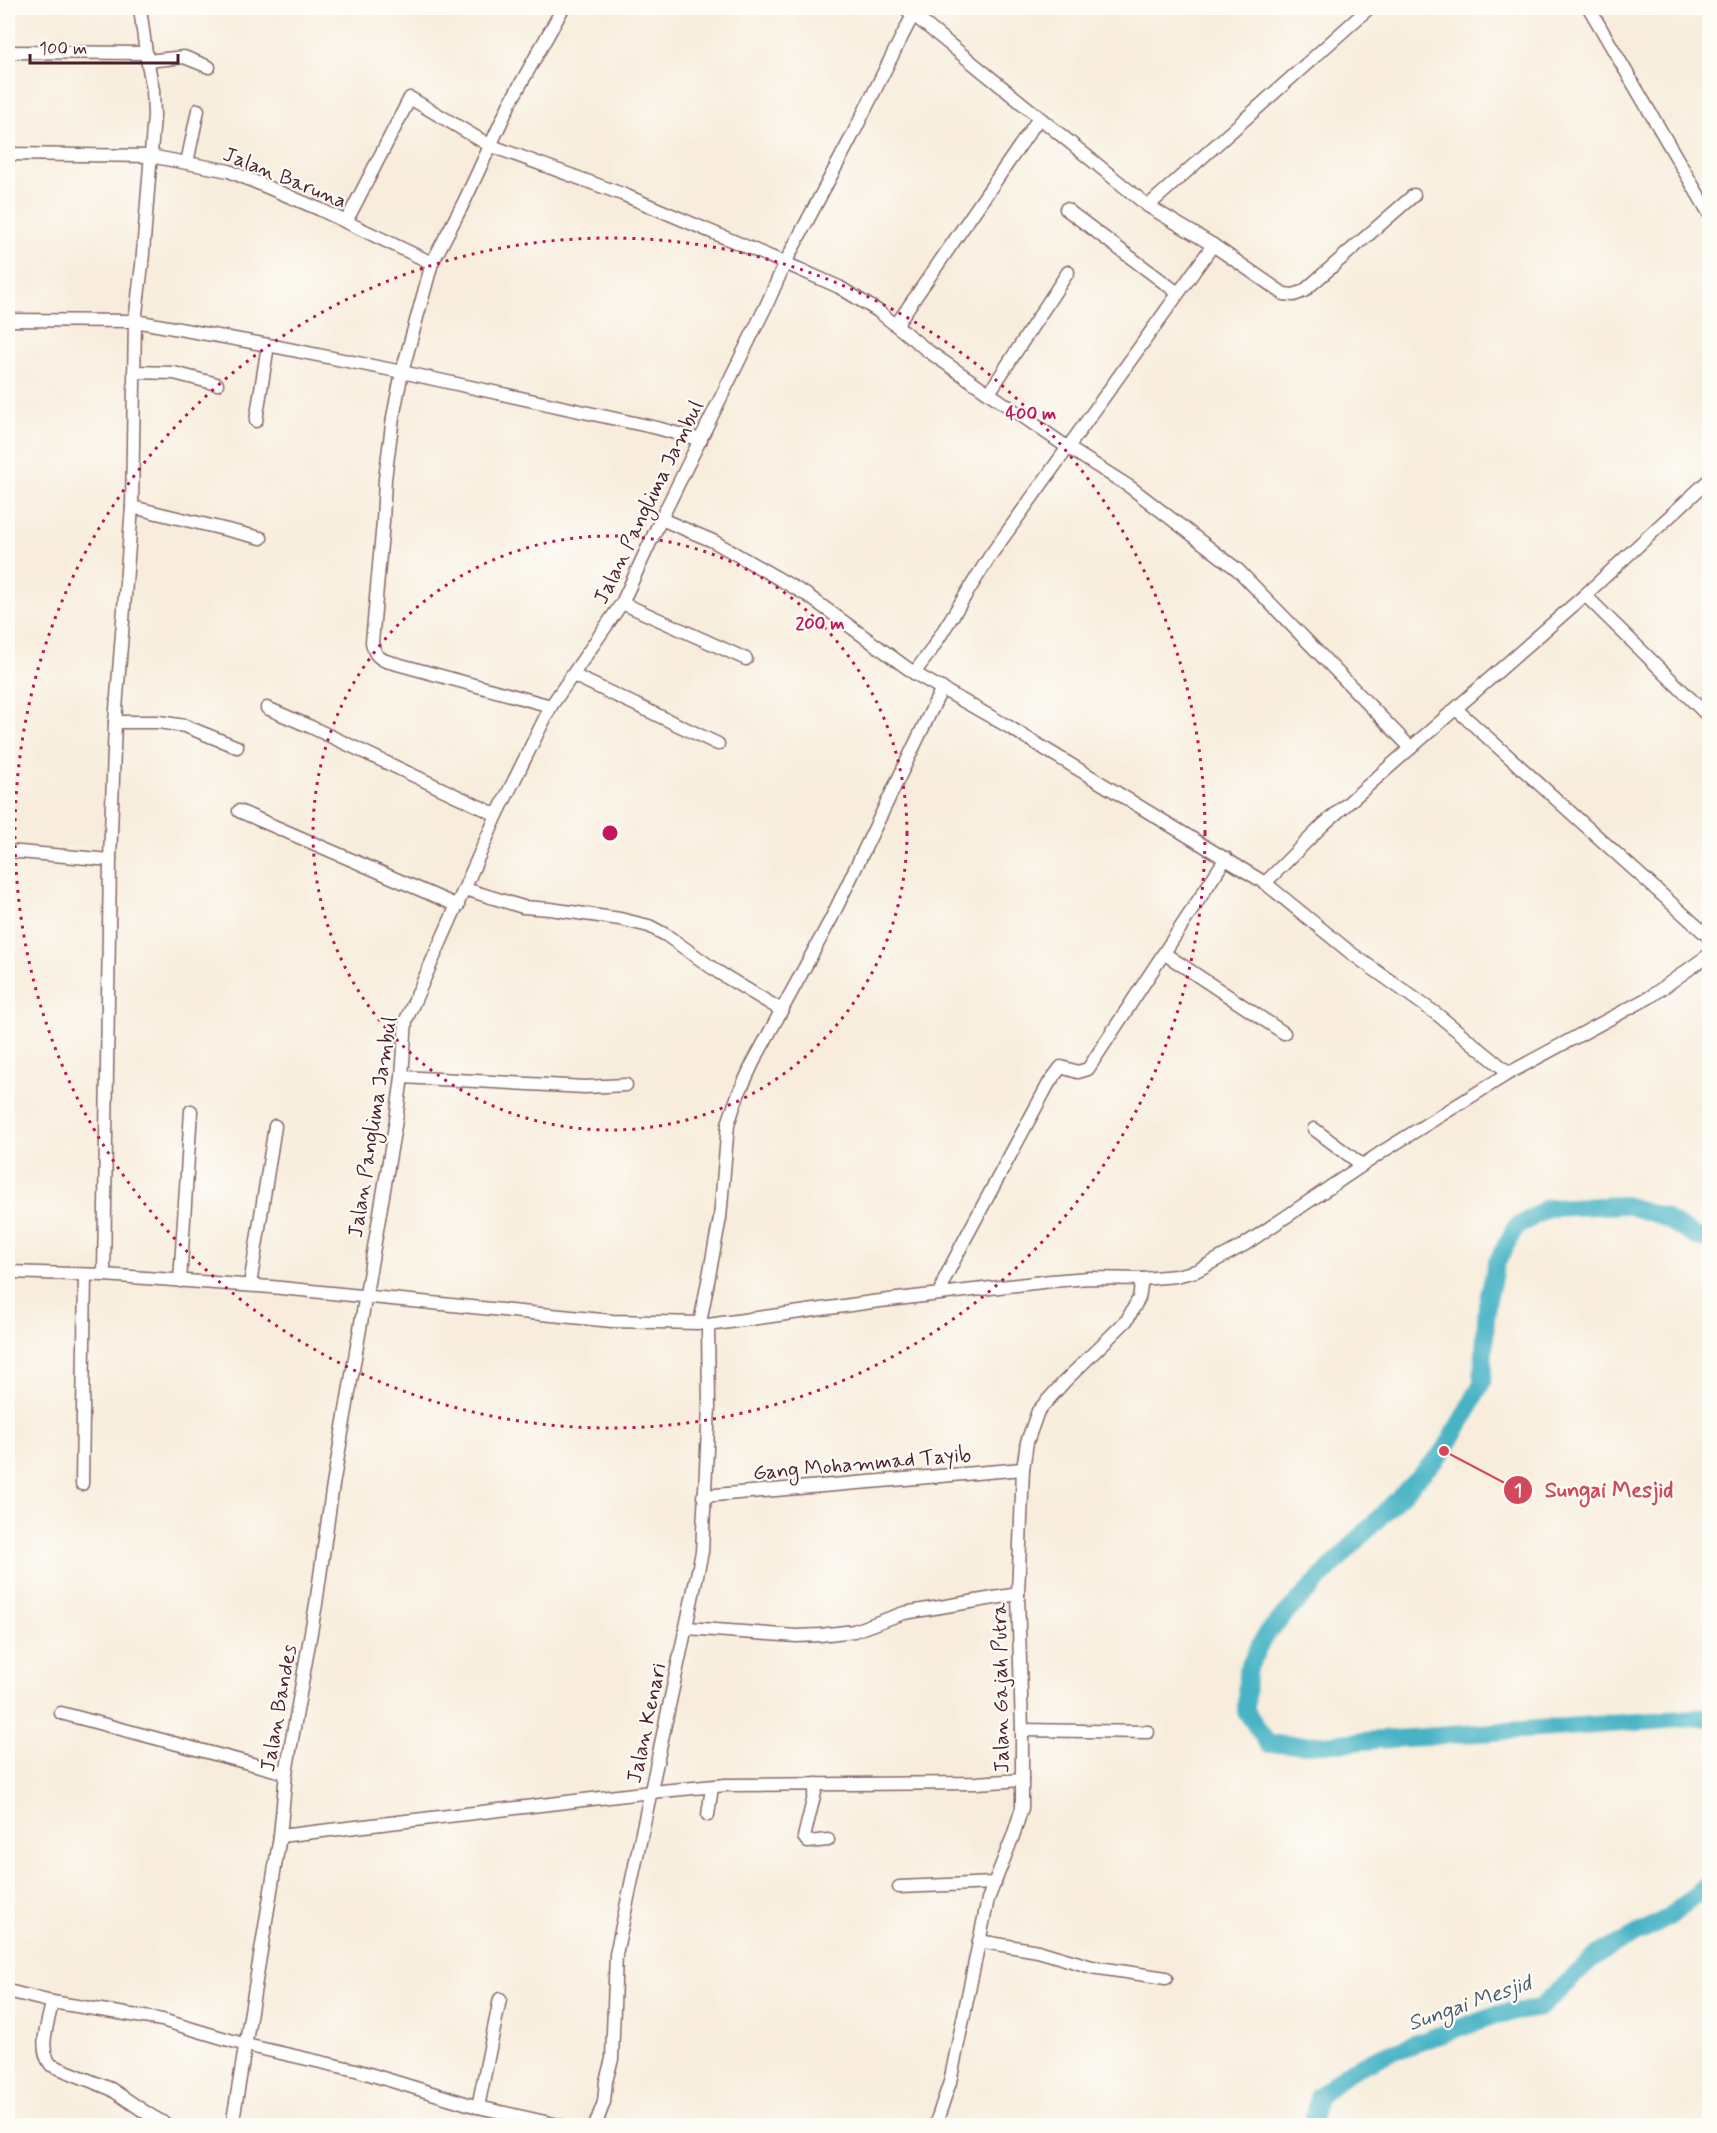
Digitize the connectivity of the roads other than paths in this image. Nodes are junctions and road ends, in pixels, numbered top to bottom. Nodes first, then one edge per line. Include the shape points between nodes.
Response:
1 (140, 8) edge
2 (563, 8) edge
3 (1369, 8) edge
4 (1589, 8) edge
5 (913, 10) edge
6 (8, 52) edge
7 (146, 57) junction
8 (210, 68) dead end
9 (198, 110) dead end
10 (1039, 118) junction
11 (489, 145) junction
12 (8, 154) edge
13 (150, 156) junction
14 (187, 163) junction
15 (1414, 195) dead end
16 (1148, 206) junction
17 (1066, 209) dead end
18 (1710, 215) edge
19 (345, 222) junction
20 (1213, 244) junction
21 (432, 263) junction
22 (785, 263) junction
23 (1068, 272) dead end
24 (1178, 293) junction
25 (8, 320) edge
26 (135, 321) junction
27 (896, 326) junction
28 (268, 345) junction
29 (134, 372) junction
30 (402, 372) junction
31 (217, 384) dead end
32 (989, 393) junction
33 (256, 421) dead end
34 (701, 440) junction
35 (1066, 447) junction
36 (1710, 479) edge
37 (132, 507) junction
38 (661, 519) junction
39 (261, 538) dead end
40 (1585, 595) junction
41 (622, 603) junction
42 (746, 659) dead end
43 (914, 673) junction
44 (573, 675) junction
45 (942, 688) junction
46 (551, 706) junction
47 (267, 708) dead end
48 (1456, 709) junction
49 (1710, 718) edge
50 (115, 723) junction
51 (718, 744) dead end
52 (237, 747) dead end
53 (1411, 748) junction
54 (239, 811) dead end
55 (497, 815) junction
56 (8, 850) edge
57 (1227, 858) junction
58 (110, 860) junction
59 (1265, 883) junction
60 (465, 889) junction
61 (458, 906) junction
62 (1710, 938) edge
63 (1165, 954) junction
64 (1710, 954) edge
65 (782, 1010) junction
66 (1284, 1033) dead end
67 (1509, 1073) junction
68 (402, 1077) junction
69 (626, 1085) dead end
70 (191, 1111) dead end
71 (275, 1126) dead end
72 (1314, 1129) dead end
73 (1362, 1165) junction
74 (8, 1272) edge
75 (85, 1275) junction
76 (104, 1275) junction
77 (1142, 1279) junction
78 (180, 1281) junction
79 (250, 1285) junction
80 (940, 1293) junction
81 (366, 1297) junction
82 (704, 1324) junction
83 (1023, 1469) junction
84 (82, 1484) dead end
85 (703, 1496) junction
86 (1018, 1594) junction
87 (687, 1628) junction
88 (61, 1713) dead end
89 (1022, 1730) junction
90 (1148, 1732) dead end
91 (286, 1773) junction
92 (1022, 1780) junction
93 (817, 1784) junction
94 (712, 1787) junction
95 (651, 1792) junction
96 (708, 1815) dead end
97 (280, 1836) junction
98 (828, 1840) dead end
99 (995, 1883) junction
100 (898, 1887) dead end
101 (979, 1941) junction
102 (1166, 1978) dead end
103 (8, 1991) edge
104 (500, 1999) dead end
105 (52, 2002) junction
106 (246, 2045) junction
107 (478, 2107) junction
108 (147, 2120) edge
109 (170, 2126) edge
110 (232, 2126) edge
111 (563, 2126) edge
112 (595, 2126) edge
113 (935, 2126) edge

1 - 7 street
2 - 11 street
3 - 16 street
4 - 18 street
5 - 10 street
5 - 22 street, Jalan Panglima Jambul
6 - 7 street
7 - 8 street via 184,57
7 - 13 street via 153,90
9 - 14 street
10 - 16 street
10 - 27 street
11 - 19 street via 410,98
11 - 21 street
11 - 22 street via 622,194
12 - 13 street, Jalan Baruna
13 - 14 street, Jalan Baruna
13 - 26 street
14 - 19 street, Jalan Baruna via 241,175
15 - 20 street via 1304,291 1294,295 1266,284
16 - 20 street
17 - 24 street
19 - 21 street, Jalan Baruna
20 - 24 street
21 - 30 street
22 - 27 street via 839,287
22 - 34 street, Jalan Panglima Jambul
23 - 32 street
24 - 35 street
25 - 26 street
26 - 28 street
26 - 29 street
27 - 32 street
28 - 30 street
28 - 33 street
29 - 31 street via 174,373
29 - 37 street
30 - 34 street
30 - 46 street via 385,479 372,642 375,653 386,661
32 - 35 street
34 - 38 street, Jalan Panglima Jambul
35 - 43 street
35 - 53 street via 1130,488 1238,570
36 - 40 street
37 - 39 street
37 - 50 street
38 - 41 street, Jalan Panglima Jambul
38 - 43 street via 713,541 807,595
40 - 48 street
40 - 49 street
41 - 42 street
41 - 44 street, Jalan Panglima Jambul
43 - 45 street
44 - 46 street, Jalan Panglima Jambul
44 - 51 street
45 - 57 street
45 - 65 street, Jalan Kenari via 831,919
46 - 55 street, Jalan Panglima Jambul
47 - 55 street
48 - 53 street
48 - 62 street
50 - 52 street via 185,726
50 - 58 street
53 - 59 street via 1323,825
54 - 61 street
55 - 60 street, Jalan Panglima Jambul
56 - 58 street
57 - 59 street
57 - 63 street
58 - 76 street
59 - 67 street
60 - 61 street, Jalan Panglima Jambul
60 - 65 street via 523,907 649,926
61 - 68 street, Jalan Panglima Jambul via 406,1020
63 - 66 street
63 - 80 street via 1088,1069 1078,1072 1061,1067 1054,1076
64 - 67 street via 1650,997
65 - 82 street, Jalan Kenari via 743,1083 728,1124 720,1218
67 - 73 street
68 - 69 street via 585,1087
68 - 81 street, Jalan Panglima Jambul
70 - 78 street
71 - 79 street
72 - 73 street
73 - 77 street via 1244,1245 1196,1271
74 - 75 street
75 - 76 street
75 - 84 street
76 - 78 street
77 - 80 street via 1089,1278
77 - 83 street, Jalan Gajah Putra via 1139,1298 1127,1320 1038,1411
78 - 79 street
79 - 81 street
80 - 82 street
81 - 82 street via 612,1322
81 - 91 street, Jalan Bandes
82 - 85 street, Jalan Kenari via 709,1407
83 - 85 street, Gang Mohammad Tayib
83 - 86 street, Jalan Gajah Putra
85 - 87 street, Jalan Kenari via 702,1552
86 - 87 street via 904,1613 854,1631 820,1635
86 - 89 street, Jalan Gajah Putra
87 - 95 street, Jalan Kenari
88 - 91 street
89 - 90 street
89 - 92 street, Jalan Gajah Putra
91 - 97 street, Jalan Bandes
92 - 93 street
92 - 99 street, Jalan Gajah Putra via 1022,1808
93 - 94 street
93 - 98 street via 804,1837 808,1842
94 - 95 street
94 - 96 street
95 - 97 street
95 - 112 street, Jalan Kenari via 616,1954 612,2060
97 - 106 street, Jalan Bandes
99 - 100 street
99 - 101 street, Jalan Gajah Putra
101 - 102 street via 1038,1951 1092,1967
101 - 113 street, Jalan Gajah Putra via 950,2082
103 - 105 street
104 - 107 street
105 - 106 street via 162,2020
105 - 108 street via 44,2040 49,2063 111,2089
106 - 107 street via 356,2070
106 - 110 street, Jalan Bandes
107 - 111 street
108 - 109 street

